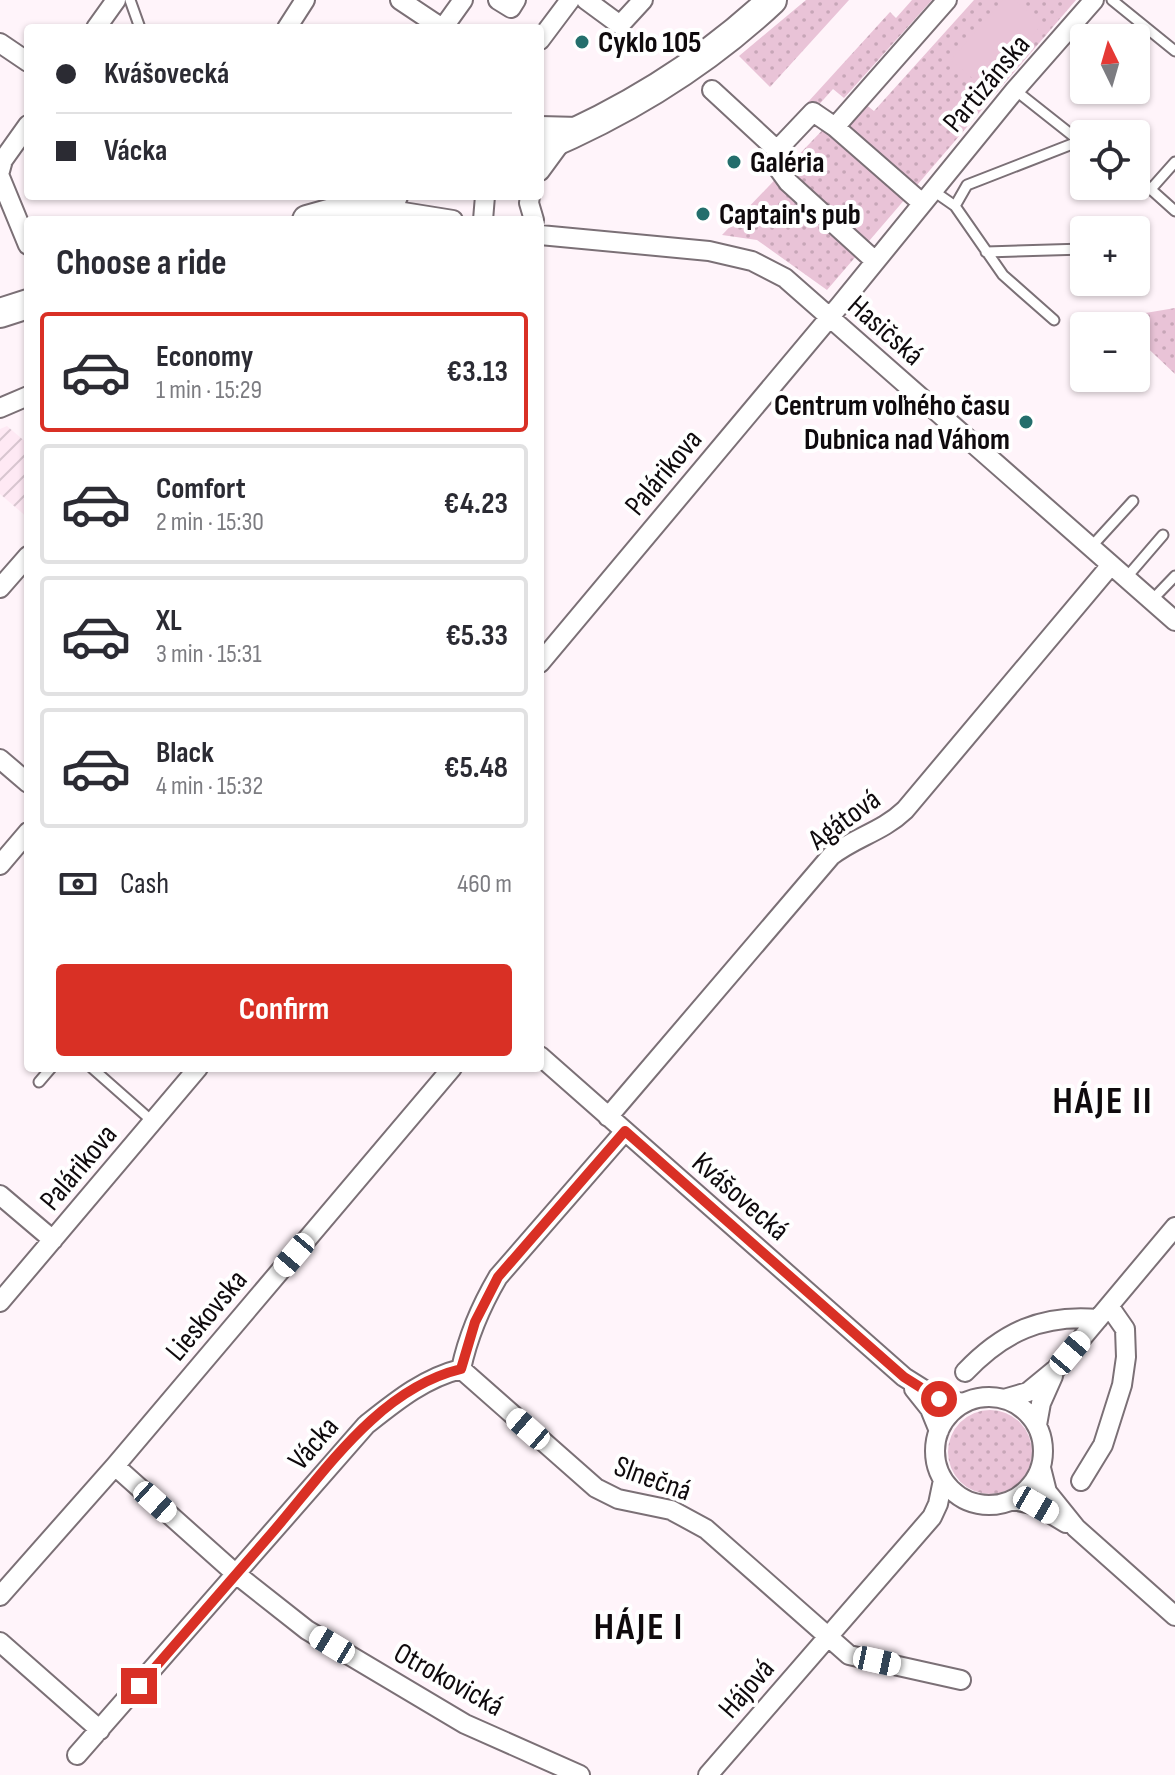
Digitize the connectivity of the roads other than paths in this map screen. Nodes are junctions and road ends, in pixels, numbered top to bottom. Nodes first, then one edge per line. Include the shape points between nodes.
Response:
1 (116, 0) edge
2 (130, 0) edge
3 (305, 0) edge
4 (400, 0) edge
5 (463, 0) edge
6 (570, 0) edge
7 (586, 0) edge
8 (643, 0) edge
9 (772, 0) edge
10 (947, 0) edge
11 (1094, 0) edge
12 (1112, 0) edge
13 (99, 24) edge
14 (139, 24) edge
15 (290, 24) edge
16 (437, 24) edge
17 (446, 24) edge
18 (544, 35) edge
19 (0, 43) edge
20 (1175, 51) edge
21 (24, 59) edge
22 (712, 90) dead end
23 (1015, 90) junction
24 (835, 127) junction
25 (24, 131) edge
26 (1070, 134) edge
27 (558, 135) edge
28 (1070, 147) edge
29 (777, 150) junction
30 (1175, 162) edge
31 (544, 163) edge
32 (0, 171) edge
33 (0, 177) edge
34 (1151, 189) joint
35 (927, 196) junction
36 (379, 200) edge
37 (358, 206) junction
38 (955, 206) junction
39 (1175, 211) edge
40 (322, 216) edge
41 (432, 216) edge
42 (544, 232) edge
43 (24, 235) edge
44 (1070, 249) edge
45 (986, 252) junction
46 (875, 261) junction
47 (24, 305) edge
48 (0, 313) edge
49 (830, 318) junction
50 (1054, 320) dead end
51 (24, 398) edge
52 (0, 408) edge
53 (1133, 501) dead end
54 (1163, 535) dead end
55 (1091, 547) junction
56 (24, 561) edge
57 (1111, 565) junction
58 (1175, 576) edge
59 (1126, 578) junction
60 (0, 588) edge
61 (1152, 600) junction
62 (1175, 621) edge
63 (544, 658) edge
64 (0, 759) edge
65 (24, 780) edge
66 (24, 837) edge
67 (0, 865) edge
68 (544, 1060) edge
69 (48, 1072) edge
70 (97, 1072) edge
71 (195, 1072) edge
72 (449, 1072) edge
73 (39, 1082) dead end
74 (608, 1117) junction
75 (152, 1121) junction
76 (625, 1131) junction
77 (0, 1195) edge
78 (1175, 1227) edge
79 (53, 1240) junction
80 (0, 1302) edge
81 (1103, 1312) junction
82 (461, 1369) junction
83 (1056, 1369) junction
84 (965, 1372) dead end
85 (904, 1377) junction
86 (1004, 1399) junction
87 (964, 1403) junction
88 (1037, 1425) junction
89 (939, 1431) junction
90 (115, 1466) junction
91 (1041, 1468) junction
92 (943, 1480) junction
93 (1081, 1481) dead end
94 (1013, 1500) junction
95 (972, 1503) junction
96 (932, 1517) junction
97 (1076, 1528) junction
98 (236, 1574) junction
99 (0, 1596) edge
100 (1175, 1616) edge
101 (827, 1637) junction
102 (0, 1642) edge
103 (961, 1680) dead end
104 (100, 1730) junction
105 (77, 1755) dead end
106 (580, 1775) edge
107 (708, 1775) edge

1 - 13 street
2 - 14 lane
3 - 15 street
4 - 16 street
5 - 17 street
6 - 18 street
7 - 8 street via 620,25
9 - 27 main road via 679,75
10 - 24 street
11 - 23 street, Partizánska
12 - 20 lane
19 - 21 street
22 - 29 street
23 - 26 lane
23 - 35 street, Partizánska
24 - 29 street via 813,112
24 - 35 street
25 - 32 street
27 - 31 street
28 - 38 lane via 967,185
29 - 46 street via 772,160 788,182
30 - 34 lane
33 - 43 street
34 - 39 lane
35 - 38 lane
35 - 46 street, Partizánska
36 - 37 main road
37 - 40 main road
37 - 41 street
38 - 45 lane
42 - 49 street, Hasičská via 752,261 785,278
44 - 45 lane
45 - 50 lane via 1003,275
46 - 49 street, Partizánska
47 - 48 main road
49 - 55 street, Hasičská
49 - 63 street, Palárikova
51 - 52 street
53 - 55 lane
54 - 59 lane
55 - 57 street, Hasičská
56 - 60 street
57 - 59 street, Hasičská
57 - 74 street, Agátová via 905,810 831,856
58 - 61 lane
59 - 61 street, Hasičská
61 - 62 street, Hasičská
64 - 65 street
66 - 67 street
68 - 74 street, Kvášovecká
69 - 73 lane
70 - 75 lane
71 - 75 street, Palárikova
72 - 90 street, Lieskovska
74 - 76 street, Kvášovecká
75 - 79 street, Palárikova
76 - 82 street via 498,1277 472,1329
76 - 85 street, Kvášovecká
77 - 79 street
78 - 81 street
79 - 80 street, Palárikova
81 - 83 street
81 - 84 street via 1030,1325 982,1354
81 - 93 street via 1125,1329 1124,1371 1111,1426
82 - 98 street, Vácka via 416,1388 366,1425
82 - 101 street, Slnečná via 596,1488 618,1499 671,1510 706,1529
83 - 86 street via 1028,1392
83 - 88 street
85 - 87 street, Kvášovecká via 939,1399
85 - 89 street, Kvášovecká via 930,1409
86 - 87 street
86 - 88 street
87 - 89 street
88 - 91 street
89 - 92 street via 935,1447
90 - 98 street, Otrokovická
90 - 99 street, Lieskovska
91 - 94 street
91 - 97 street via 1047,1492
92 - 95 street
92 - 96 street, Hájová
94 - 95 street
94 - 97 street via 1036,1505
95 - 96 street, Hájová
96 - 101 street, Hájová
97 - 100 street
98 - 104 street, Vácka
98 - 106 street, Otrokovická via 307,1630 406,1690 465,1724
101 - 103 street via 849,1655
101 - 107 street, Hájová
102 - 104 street
104 - 105 street, Vácka

